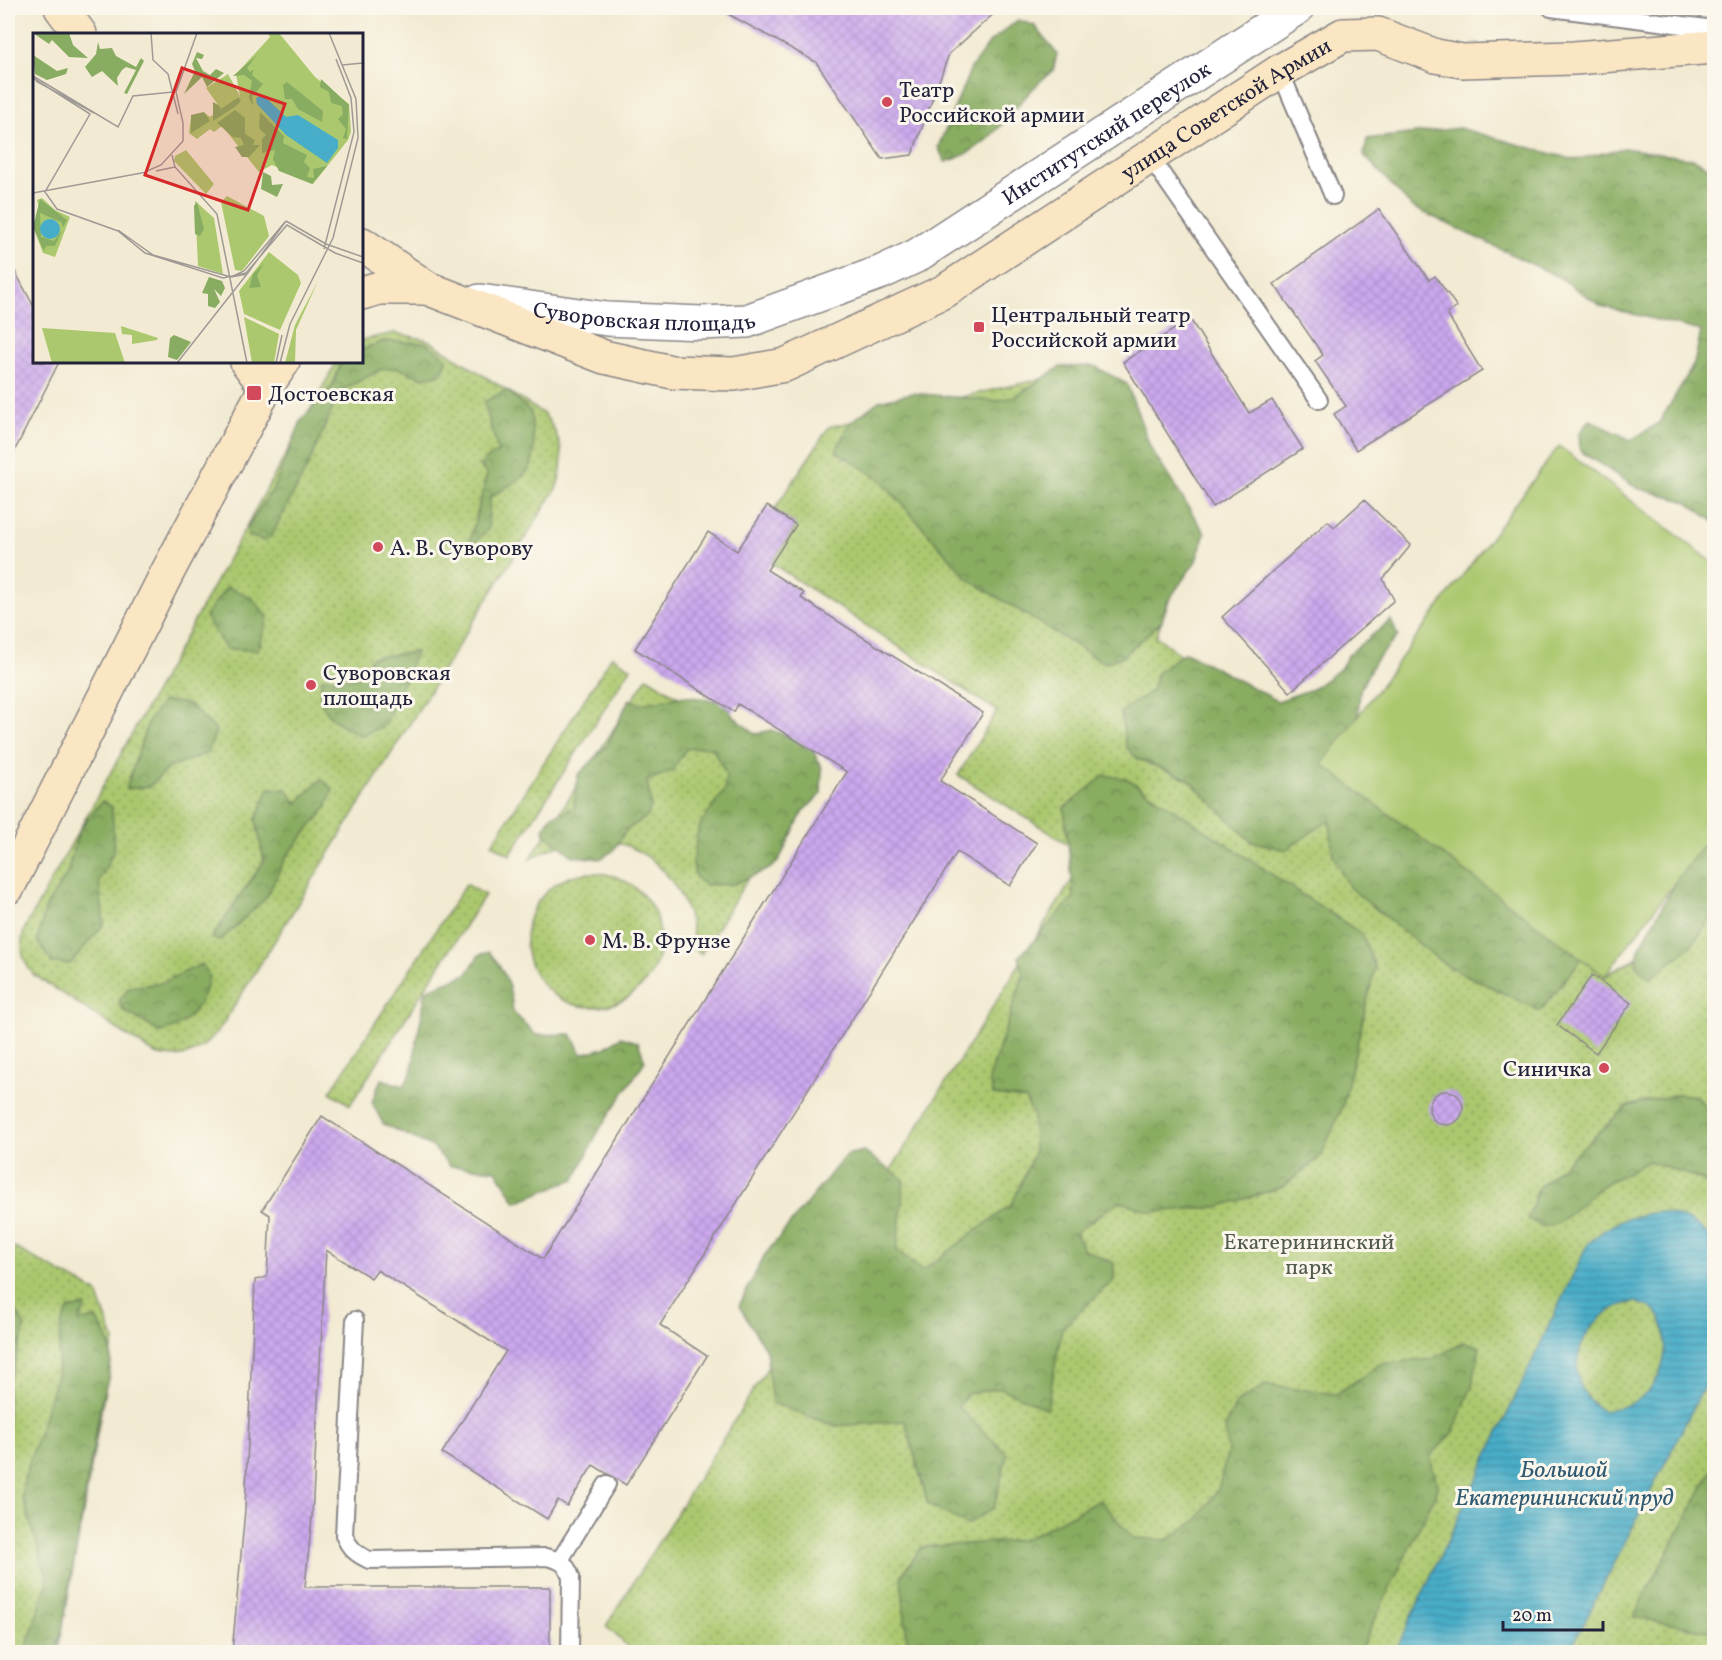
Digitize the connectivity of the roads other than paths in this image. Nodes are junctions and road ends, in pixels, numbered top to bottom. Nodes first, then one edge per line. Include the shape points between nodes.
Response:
1 (53, 8) edge
2 (61, 8) edge
3 (1297, 8) edge
4 (1551, 8) edge
5 (1714, 29) edge
6 (65, 33) edge
7 (79, 33) edge
8 (1714, 47) edge
9 (1280, 71) junction
10 (1150, 157) junction
11 (1333, 196) dead end
12 (363, 245) edge
13 (916, 256) joint
14 (427, 288) junction
15 (363, 293) edge
16 (266, 370) edge
17 (1319, 400) dead end
18 (8, 887) edge
19 (356, 1320) dead end
20 (607, 1484) dead end
21 (560, 1560) junction
22 (570, 1653) edge

1 - 6 main road
2 - 7 main road
3 - 13 street, Институтский переулок
4 - 5 lane
8 - 9 main road, улица Советской Армии via 1574,58 1462,61 1436,56 1378,34 1360,33 1343,35
9 - 10 main road, улица Советской Армии
9 - 11 lane
10 - 14 main road, улица Советской Армии via 945,291 785,365 734,374 672,372 604,357
10 - 17 lane
12 - 14 main road
13 - 14 street, Суворовская площадь via 771,314 722,323 607,319 498,305
14 - 15 main road, Суворовская площадь via 379,288
16 - 18 main road
19 - 21 lane via 344,1535 348,1545 369,1560
20 - 21 lane
21 - 22 lane via 572,1577

